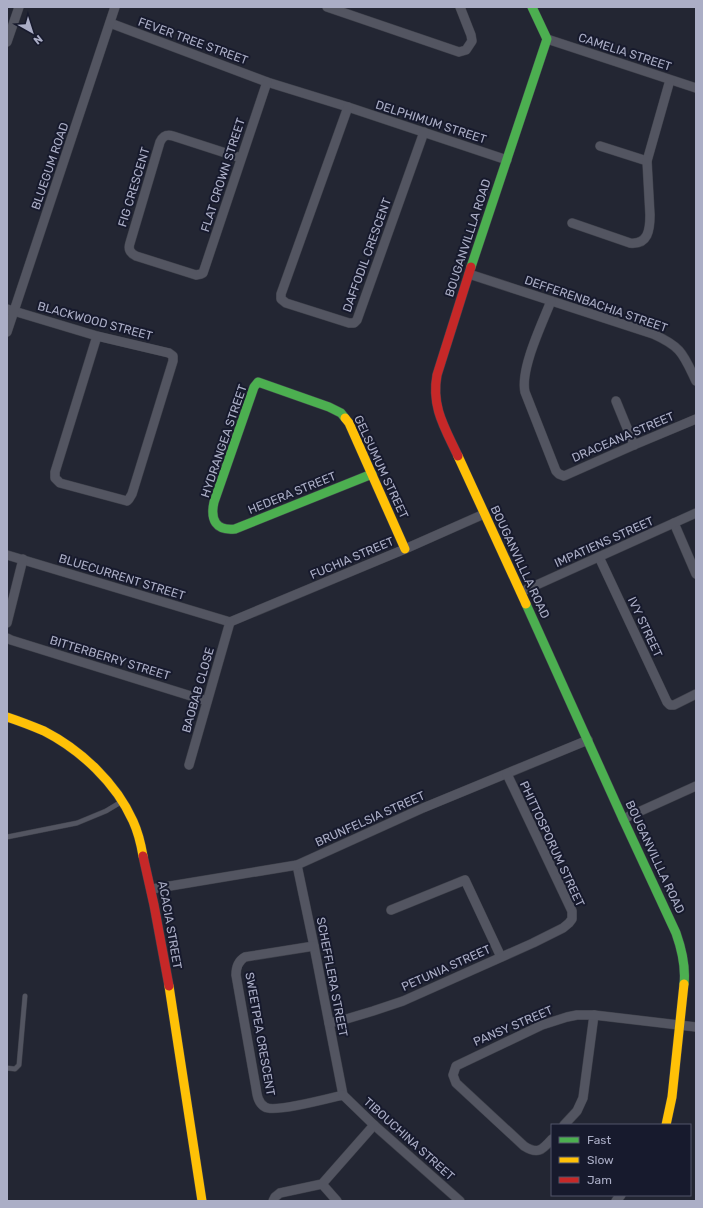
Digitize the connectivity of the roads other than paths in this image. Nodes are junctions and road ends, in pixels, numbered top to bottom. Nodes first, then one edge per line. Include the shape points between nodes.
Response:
1 (19, 7) edge
2 (115, 7) edge
3 (327, 7) edge
4 (460, 7) edge
5 (532, 7) edge
6 (110, 23) junction
7 (547, 39) junction
8 (7, 42) edge
9 (670, 80) junction
10 (267, 82) junction
11 (696, 88) edge
12 (348, 107) junction
13 (424, 132) junction
14 (600, 146) dead end
15 (241, 158) junction
16 (507, 160) junction
17 (647, 160) junction
18 (572, 223) dead end
19 (201, 274) joint
20 (469, 274) junction
21 (551, 301) junction
22 (10, 310) edge
23 (7, 332) edge
24 (97, 336) junction
25 (696, 381) edge
26 (257, 383) joint
27 (616, 401) dead end
28 (696, 419) edge
29 (634, 445) junction
30 (372, 474) junction
31 (696, 513) edge
32 (484, 514) junction
33 (674, 522) junction
34 (221, 528) joint
35 (405, 549) junction
36 (7, 555) edge
37 (599, 557) junction
38 (23, 559) junction
39 (696, 574) edge
40 (521, 592) junction
41 (230, 622) junction
42 (7, 623) edge
43 (7, 638) edge
44 (696, 694) edge
45 (207, 701) junction
46 (7, 717) edge
47 (588, 740) junction
48 (189, 765) dead end
49 (507, 774) junction
50 (696, 786) edge
51 (122, 801) junction
52 (624, 819) junction
53 (7, 837) edge
54 (297, 865) junction
55 (152, 889) junction
56 (391, 910) dead end
57 (569, 923) joint
58 (314, 946) junction
59 (501, 957) junction
60 (24, 996) dead end
61 (594, 1015) junction
62 (329, 1023) junction
63 (680, 1026) junction
64 (696, 1027) edge
65 (7, 1068) edge
66 (343, 1095) junction
67 (565, 1124) edge
68 (666, 1124) edge
69 (374, 1125) junction
70 (551, 1140) edge
71 (322, 1184) junction
72 (202, 1201) edge
73 (273, 1201) edge
74 (337, 1201) edge
75 (460, 1201) edge

1 - 8 street
2 - 6 street, BLUEGUM ROAD
3 - 4 street via 460,52 466,50 472,41
5 - 7 street
6 - 10 street, FEVER TREE STREET
6 - 22 street, BLUEGUM ROAD
7 - 9 street, CAMELIA STREET
7 - 16 street, BOUGANVILLLA ROAD
9 - 11 street, CAMELIA STREET
9 - 17 street
10 - 12 street, FEVER TREE STREET
10 - 15 street, FLAT CROWN STREET
12 - 13 street, DELPHIMUM STREET
12 - 13 street, DAFFODIL CRESCENT via 280,294 286,303 349,323 357,320
13 - 16 street, DELPHIMUM STREET
14 - 17 street
15 - 19 street, FLAT CROWN STREET
15 - 19 street, FIG CRESCENT via 170,135 165,135 160,142 129,249 136,256 196,275
16 - 20 street, BOUGANVILLLA ROAD
17 - 18 street via 650,215 649,228 644,240 640,243 630,243
20 - 21 street, DEFFERENBACHIA STREET
20 - 32 street, BOUGANVILLLA ROAD via 437,375 434,399
21 - 25 street, DEFFERENBACHIA STREET via 663,338 678,348
21 - 29 street, DRACEANA STREET via 529,359 524,383 525,392 556,471 560,475 566,475
22 - 23 street, BLUEGUM ROAD
22 - 24 street, BLACKWOOD STREET
24 - 24 street, BLACKWOOD STREET via 55,478 60,483 125,501 132,494 173,356
26 - 30 street, GELSUMUM STREET via 263,382 341,413 349,423
26 - 34 street, HYDRANGEA STREET via 212,513
27 - 29 street
28 - 29 street, DRACEANA STREET
30 - 34 street, HEDERA STREET via 235,529
30 - 35 street, GELSUMUM STREET
31 - 33 street, IMPATIENS STREET
32 - 35 street, FUCHIA STREET
32 - 40 street, BOUGANVILLLA ROAD
33 - 37 street, IMPATIENS STREET
33 - 39 street
35 - 41 street, FUCHIA STREET
36 - 38 street, BLUECURRENT STREET
37 - 40 street, IMPATIENS STREET
37 - 44 street, IVY STREET via 665,699 670,705 674,705
38 - 41 street, BLUECURRENT STREET
38 - 42 street
40 - 47 street, BOUGANVILLLA ROAD
41 - 45 street, BAOBAB CLOSE
43 - 45 street, BITTERBERRY STREET
45 - 48 street, BAOBAB CLOSE
46 - 51 street, ACACIA STREET via 48,733 64,743 86,760
47 - 49 street, BRUNFELSIA STREET
47 - 52 street, BOUGANVILLLA ROAD
49 - 54 street, BRUNFELSIA STREET via 405,816
49 - 57 street, PHITTOSPORUM STREET via 572,911
50 - 52 street
51 - 53 lane via 77,823
51 - 55 street, ACACIA STREET via 136,827
52 - 63 street, BOUGANVILLLA ROAD via 682,949 685,972
54 - 55 street, BRUNFELSIA STREET
54 - 58 street, SCHEFFLERA STREET
55 - 72 street, ACACIA STREET
56 - 59 street via 466,880
57 - 59 street, PETUNIA STREET
58 - 62 street, SCHEFFLERA STREET
58 - 66 street, SWEETPEA CRESCENT via 245,957 239,961 236,975 256,1088 261,1104 270,1109
59 - 62 street, PETUNIA STREET via 390,1006
60 - 65 lane via 19,1065 15,1069
61 - 63 street, PANSY STREET
61 - 67 street via 583,1098 577,1111
61 - 70 street, PANSY STREET via 567,1017 542,1025 461,1062 455,1068 453,1075 460,1088 524,1146 540,1150
62 - 66 street, SCHEFFLERA STREET
63 - 64 street, PANSY STREET
63 - 68 street, BOUGANVILLLA ROAD
66 - 69 street, TIBOUCHINA STREET
69 - 71 street
69 - 75 street, TIBOUCHINA STREET
71 - 73 street via 280,1193
71 - 74 street

